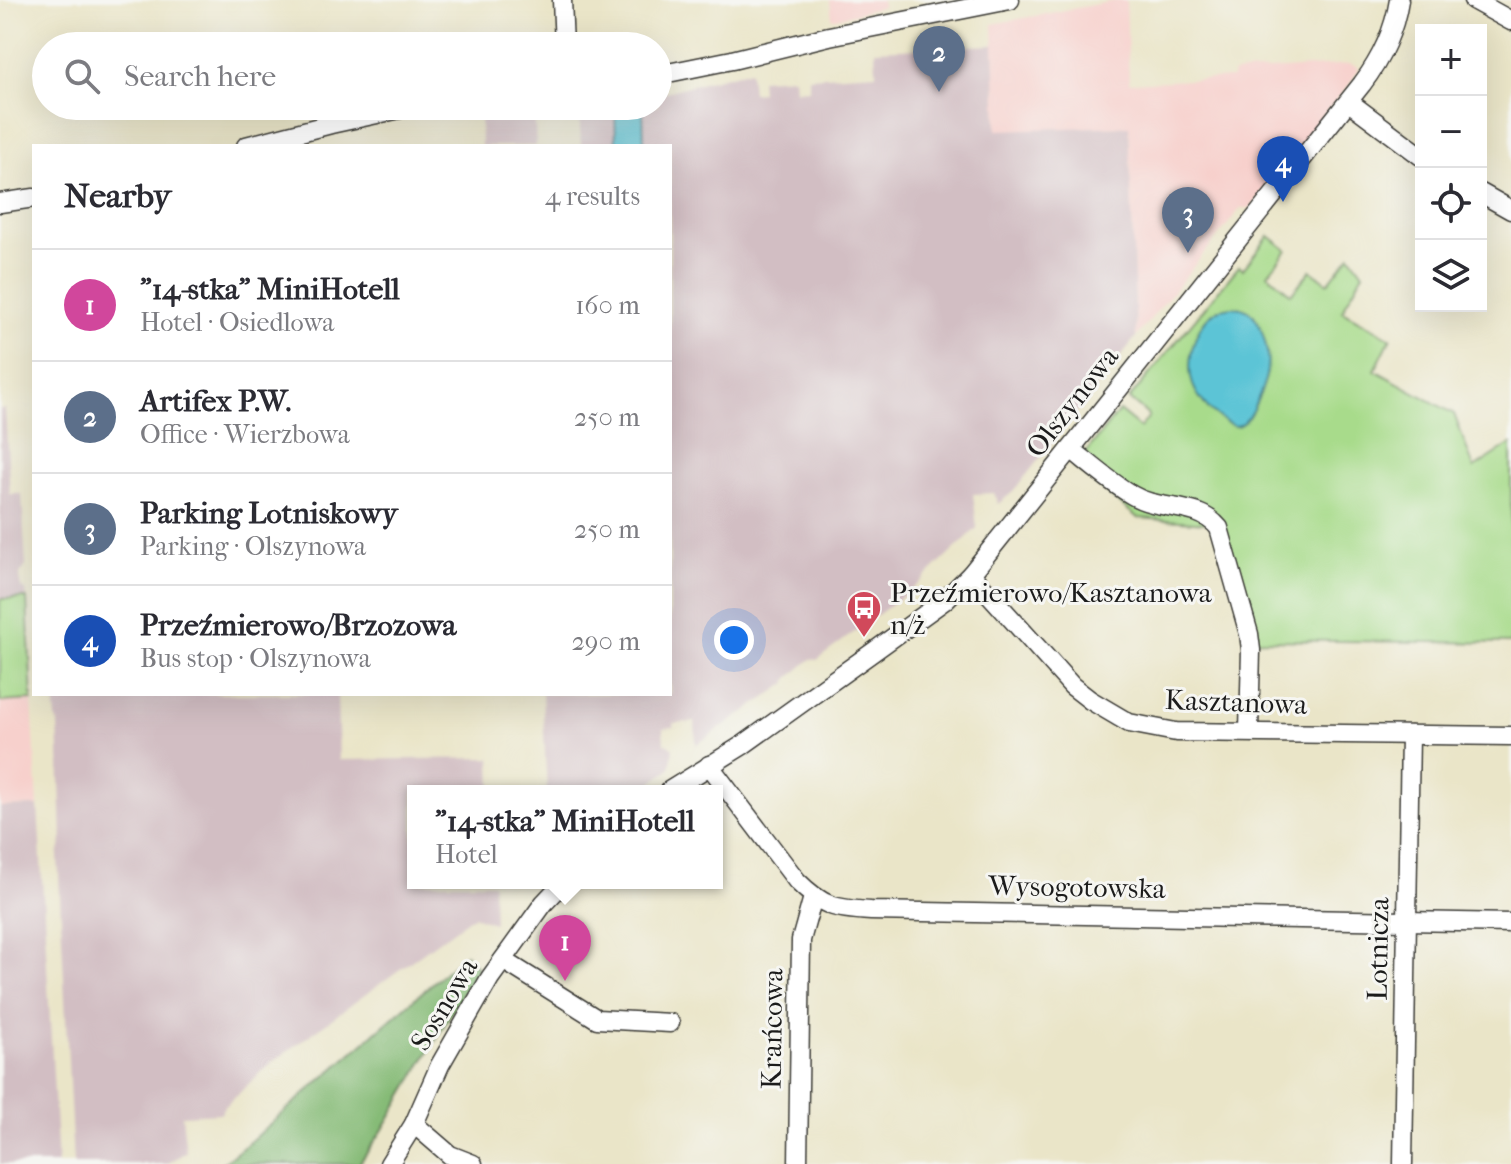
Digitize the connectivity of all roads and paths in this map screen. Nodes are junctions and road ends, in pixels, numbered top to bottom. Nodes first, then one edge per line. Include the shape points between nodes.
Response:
1 (562, 0) edge
2 (1010, 0) edge
3 (1399, 0) edge
4 (1473, 0) edge
5 (1511, 21) edge
6 (563, 32) edge
7 (672, 72) edge
8 (1349, 102) junction
9 (349, 120) edge
10 (254, 144) edge
11 (1415, 152) edge
12 (1487, 196) edge
13 (32, 198) edge
14 (0, 203) edge
15 (1511, 210) edge
16 (1071, 449) junction
17 (971, 574) junction
18 (1249, 732) junction
19 (1410, 735) junction
20 (1511, 736) edge
21 (709, 765) junction
22 (678, 785) edge
23 (557, 889) edge
24 (813, 897) junction
25 (1407, 921) junction
26 (1511, 923) edge
27 (503, 960) junction
28 (670, 1023) dead end
29 (414, 1124) junction
30 (389, 1164) edge
31 (473, 1164) edge
32 (798, 1164) edge
33 (1403, 1164) edge

1 - 6 street
2 - 7 street
3 - 8 street, Olszynowa via 1390,37
4 - 5 street
8 - 11 street
8 - 16 street, Olszynowa
9 - 10 street
12 - 15 street
13 - 14 street
16 - 17 street, Olszynowa
16 - 18 street via 1132,496 1197,512 1219,528 1249,634
17 - 18 street, Kasztanowa via 1072,686 1129,723 1176,732
17 - 21 street, Olszynowa via 945,600
18 - 19 street, Kasztanowa
19 - 20 street, Kasztanowa
19 - 25 street, Lotnicza
21 - 22 street
21 - 24 street, Wysogotowska
23 - 27 street, Sosnowa
24 - 25 street, Wysogotowska via 841,909 871,911
24 - 32 street, Krańcowa via 801,940
25 - 26 street, Wysogotowska
25 - 33 street, Lotnicza
27 - 28 street via 597,1019
27 - 29 street, Sosnowa via 440,1065
29 - 30 street, Sosnowa
29 - 31 street via 450,1155

